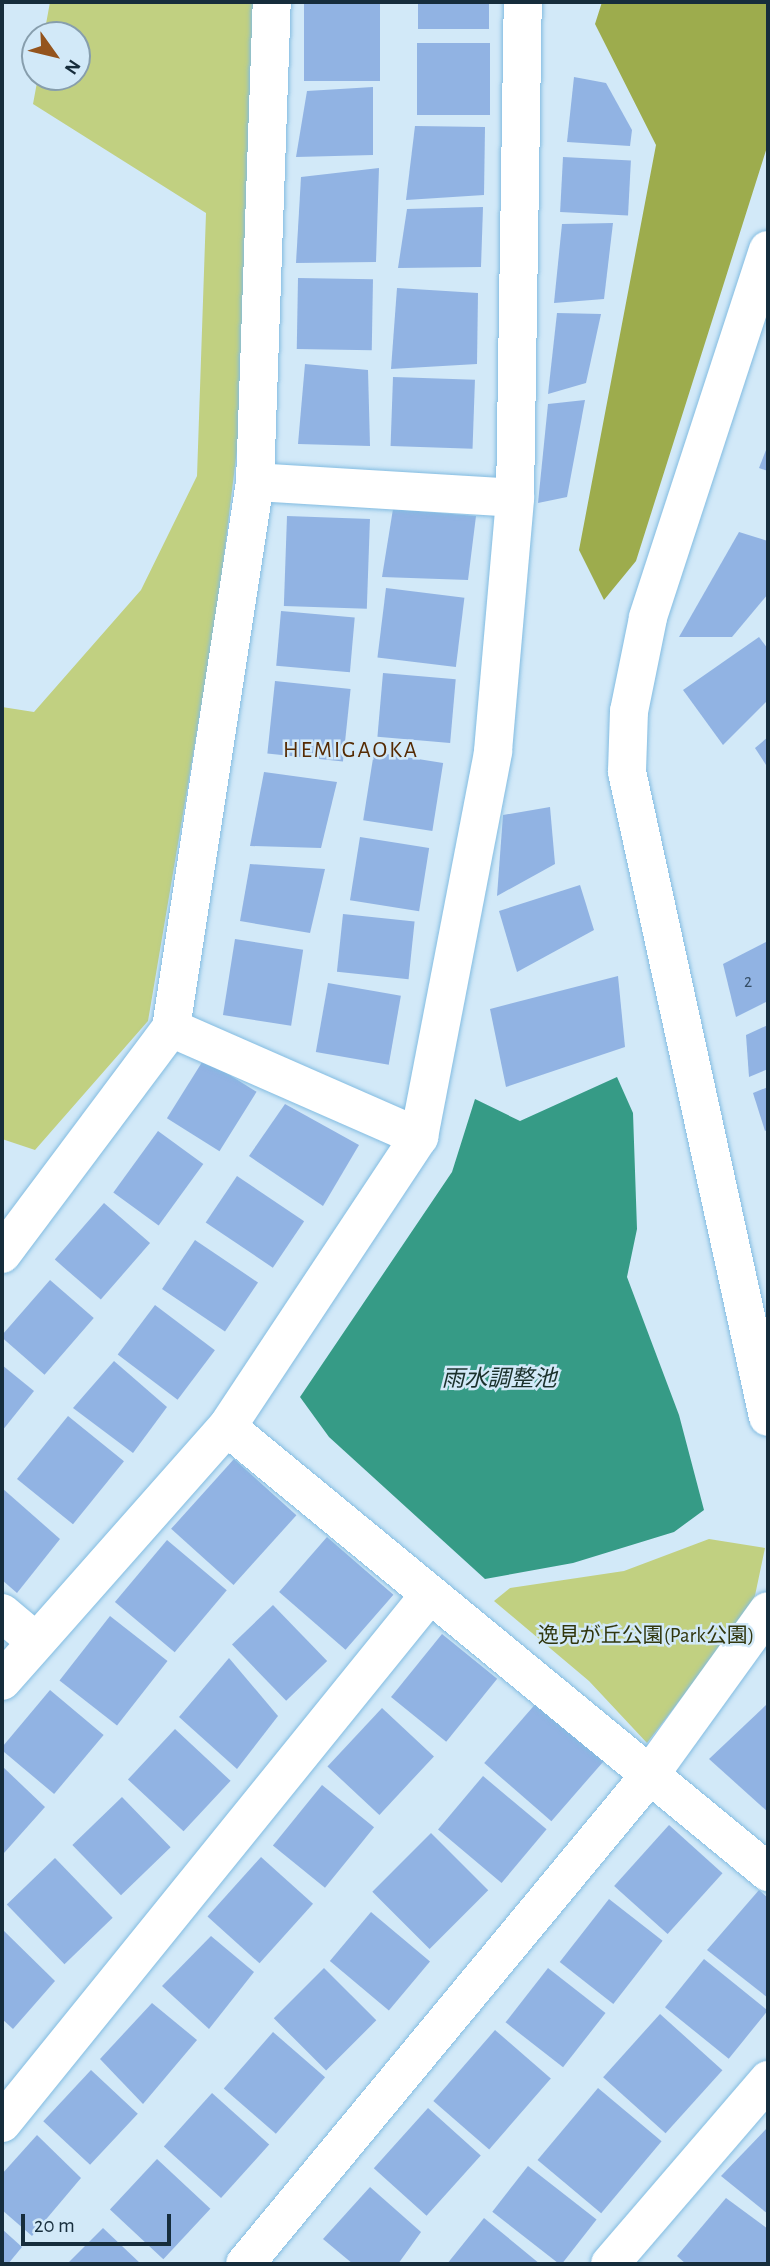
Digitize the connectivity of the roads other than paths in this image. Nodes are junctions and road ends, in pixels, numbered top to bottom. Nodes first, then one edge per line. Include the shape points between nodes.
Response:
1 (272, 2) edge
2 (523, 2) edge
3 (768, 250) edge
4 (255, 482) junction
5 (515, 498) junction
6 (171, 1028) junction
7 (419, 1137) junction
8 (2, 1254) edge
9 (768, 1417) edge
10 (227, 1427) junction
11 (430, 1594) junction
12 (768, 1611) edge
13 (2, 1613) edge
14 (34, 1640) junction
15 (2, 1681) edge
16 (649, 1776) junction
17 (768, 1872) edge
18 (768, 2080) edge
19 (2, 2123) edge
20 (626, 2259) edge
21 (245, 2264) edge

1 - 4 street
2 - 5 street
3 - 9 street via 648,618 629,712 627,772
4 - 5 street
4 - 6 street
5 - 7 street via 493,751
6 - 7 street
6 - 8 street
7 - 10 street
10 - 11 street
10 - 14 street
11 - 16 street
11 - 19 street
12 - 16 street
13 - 14 street
14 - 15 street
16 - 17 street
16 - 21 street
18 - 20 street

